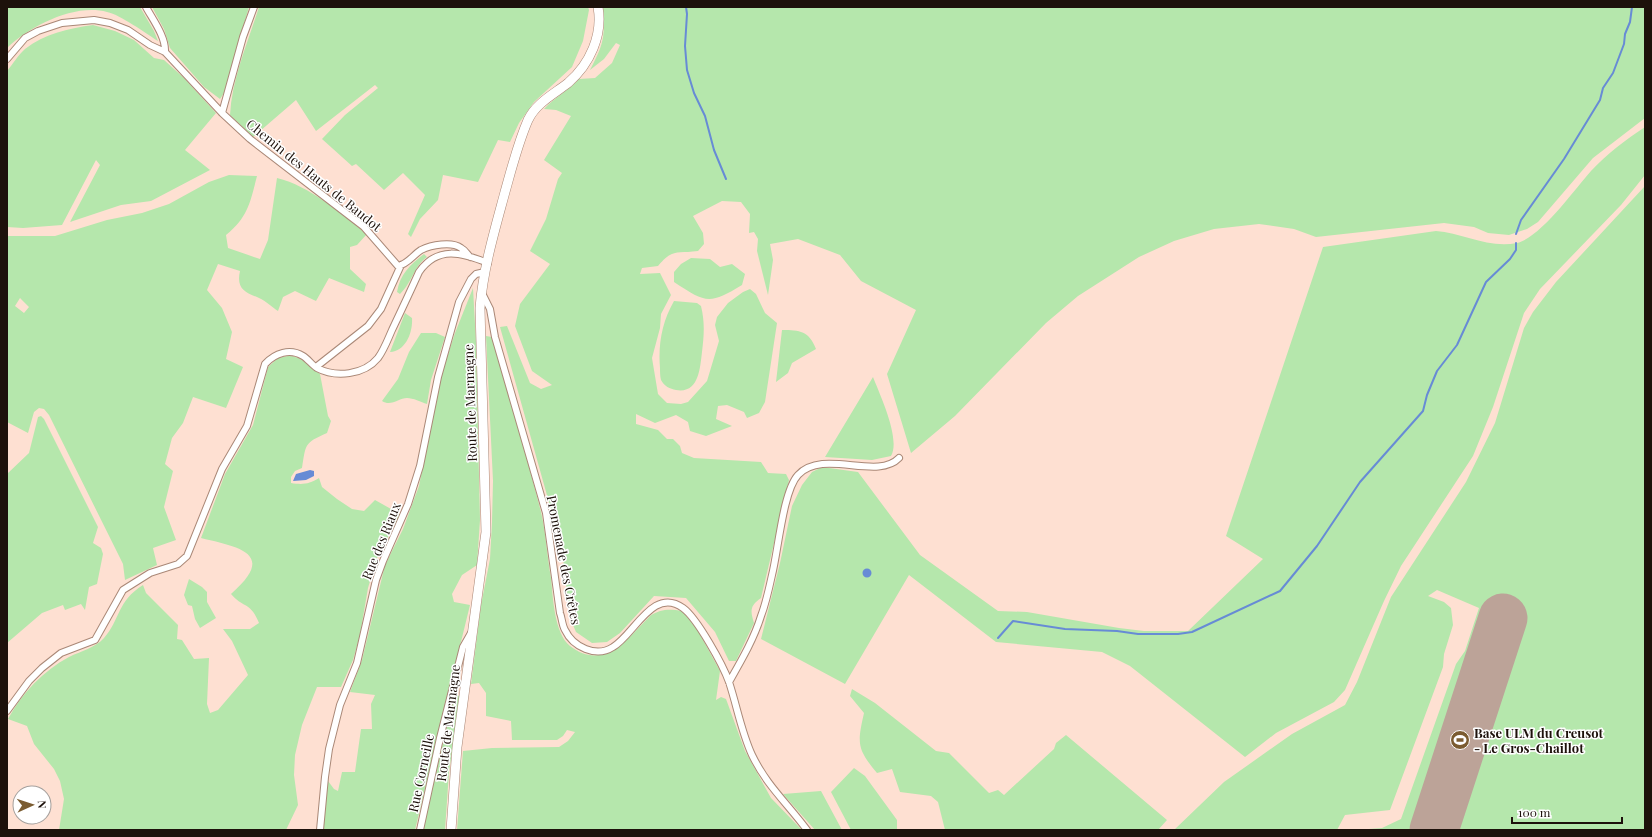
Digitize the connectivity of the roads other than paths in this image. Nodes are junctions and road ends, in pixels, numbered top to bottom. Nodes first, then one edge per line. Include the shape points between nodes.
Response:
1 (146, 7) edge
2 (254, 7) edge
3 (598, 7) edge
4 (165, 52) junction
5 (7, 59) edge
6 (222, 113) junction
7 (470, 257) junction
8 (402, 265) junction
9 (487, 268) junction
10 (481, 291) junction
11 (316, 367) junction
12 (899, 458) dead end
13 (472, 630) junction
14 (729, 682) junction
15 (7, 711) edge
16 (320, 830) edge
17 (420, 830) edge
18 (451, 830) edge
19 (807, 830) edge

1 - 4 street via 161,35
2 - 6 street
3 - 9 street, Route de Marmagne via 598,30 594,49 569,82 539,105 530,117 519,141
4 - 5 street via 128,30 110,23 80,20 38,31 25,38
4 - 6 street
6 - 8 street, Chemin des Hauts de Baudot via 250,139 371,233 398,266
7 - 8 street via 461,247 449,244 422,250
7 - 9 street
7 - 11 street via 442,254 425,264 384,348 372,363 360,371 342,374
8 - 11 street via 380,309 368,326
9 - 10 street, Route de Marmagne
9 - 16 street, Rue des Riaux via 471,279 460,302 438,377 420,466 408,504 376,580 357,663 340,705 329,749
10 - 13 street, Route de Marmagne via 486,532
10 - 14 street, Promenade des Crêtes via 490,308 495,336 546,513 560,612 569,638 580,647 590,651 601,651 613,647 625,637 643,615 655,606 661,603 681,607 700,627
11 - 15 street via 304,356 290,352 276,355 265,364 247,426 222,469 187,556 178,564 150,573 123,590 95,640 61,653 42,668 28,681
12 - 14 street via 895,463 871,467 818,464 797,476 789,494 761,618
13 - 17 street, Rue Corneille via 463,646
13 - 18 street, Route de Marmagne via 454,769
14 - 19 street, Promenade des Crêtes via 751,754 771,788

